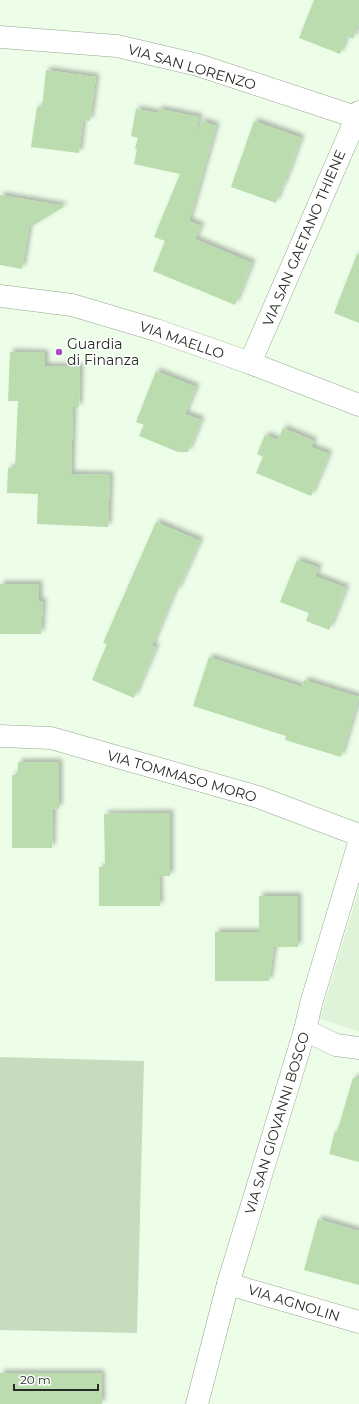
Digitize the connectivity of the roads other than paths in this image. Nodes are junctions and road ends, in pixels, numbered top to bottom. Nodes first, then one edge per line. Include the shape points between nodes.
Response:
1 (0, 37) edge
2 (358, 115) edge
3 (0, 296) edge
4 (250, 364) junction
5 (359, 405) edge
6 (0, 736) edge
7 (359, 835) edge
8 (359, 843) edge
9 (305, 1030) junction
10 (359, 1048) edge
11 (228, 1284) junction
12 (359, 1322) edge
13 (197, 1404) edge

1 - 2 street, VIA SAN LORENZO via 117,46 198,65
2 - 4 street, VIA SAN GAETANO THIENE
3 - 4 street, VIA MAELLO via 72,305 156,330
4 - 5 street, VIA MAELLO
6 - 7 street, VIA TOMMASO MORO via 50,738 258,798
8 - 9 street, VIA SAN GIOVANNI BOSCO
9 - 10 street via 336,1045
9 - 11 street, VIA SAN GIOVANNI BOSCO
11 - 12 street, VIA AGNOLIN
11 - 13 street, VIA SAN GIOVANNI BOSCO

